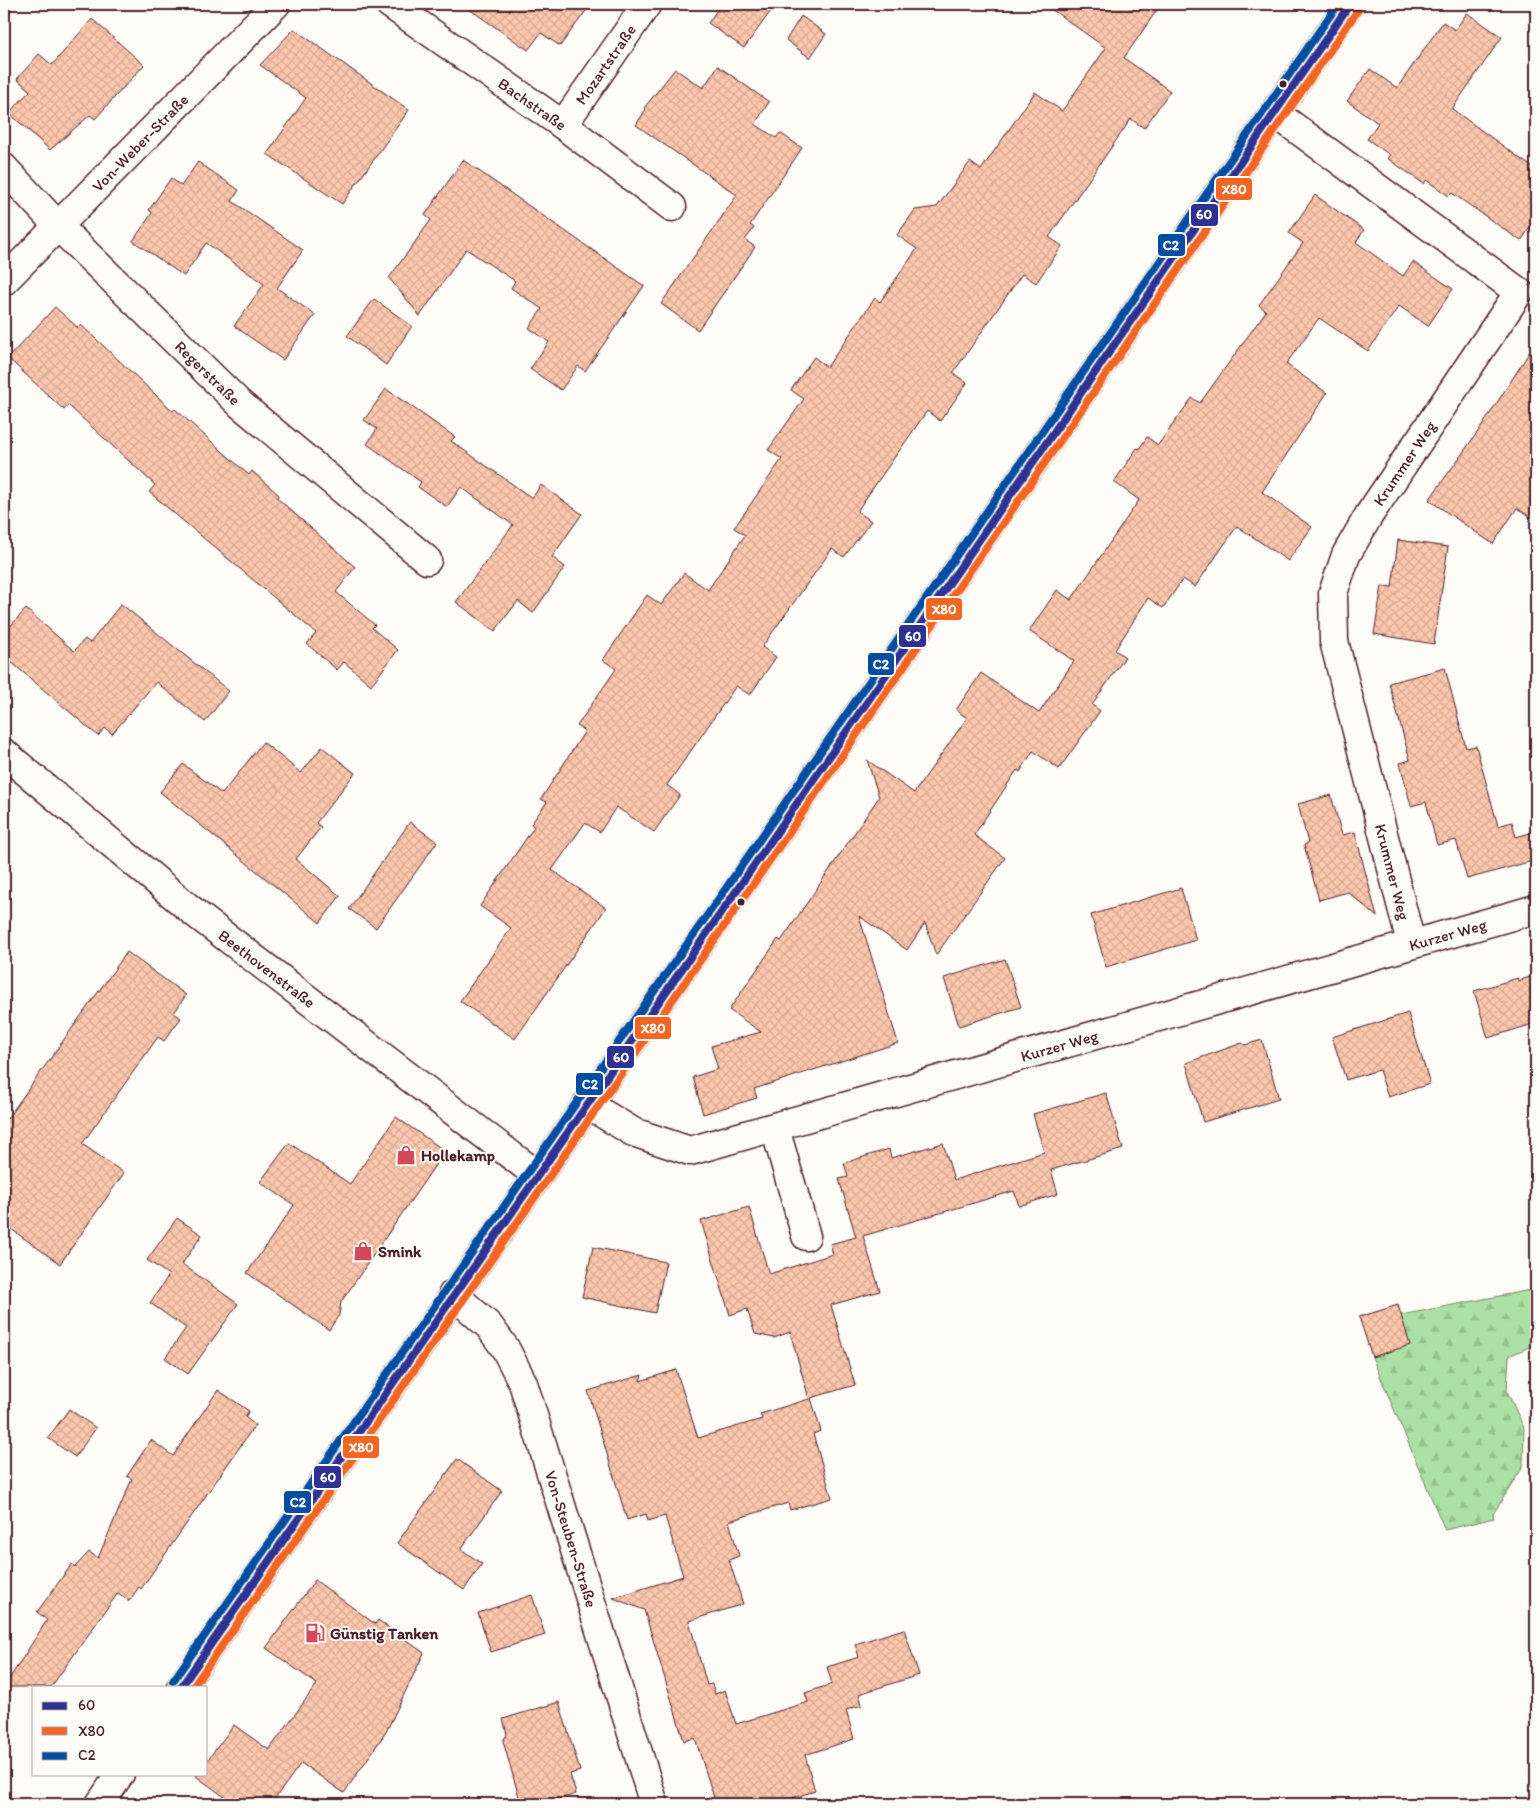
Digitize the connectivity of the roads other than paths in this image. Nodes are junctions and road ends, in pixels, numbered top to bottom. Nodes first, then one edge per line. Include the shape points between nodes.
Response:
1 (276, 4) edge
2 (390, 4) edge
3 (648, 4) edge
4 (1350, 4) edge
5 (1275, 113) junction
6 (563, 125) junction
7 (4, 168) edge
8 (672, 207) dead end
9 (58, 226) junction
10 (4, 281) edge
11 (1528, 289) edge
12 (427, 560) dead end
13 (4, 753) edge
14 (1536, 909) edge
15 (1411, 944) junction
16 (588, 1104) junction
17 (775, 1128) junction
18 (537, 1175) junction
19 (806, 1236) dead end
20 (453, 1294) junction
21 (182, 1686) edge
22 (119, 1776) edge
23 (100, 1804) edge
24 (654, 1804) edge

1 - 9 street, Von-Weber-Straße
2 - 6 street, Bachstraße
3 - 6 street, Mozartstraße
4 - 5 street
5 - 11 street, Krummer Weg
5 - 16 street
6 - 8 street, Bachstraße
7 - 9 street, Regerstraße
9 - 10 street, Von-Weber-Straße
9 - 12 street, Regerstraße via 240,404
11 - 15 street, Krummer Weg via 1369,515 1346,555 1333,593 1334,641
13 - 18 street, Beethovenstraße via 196,914
14 - 15 street, Kurzer Weg
15 - 17 street, Kurzer Weg
16 - 17 street, Kurzer Weg via 633,1132 690,1151
16 - 18 street
17 - 19 street
18 - 20 street
20 - 21 street
20 - 24 street, Von-Steuben-Straße via 489,1326 505,1348 522,1382
22 - 23 street

